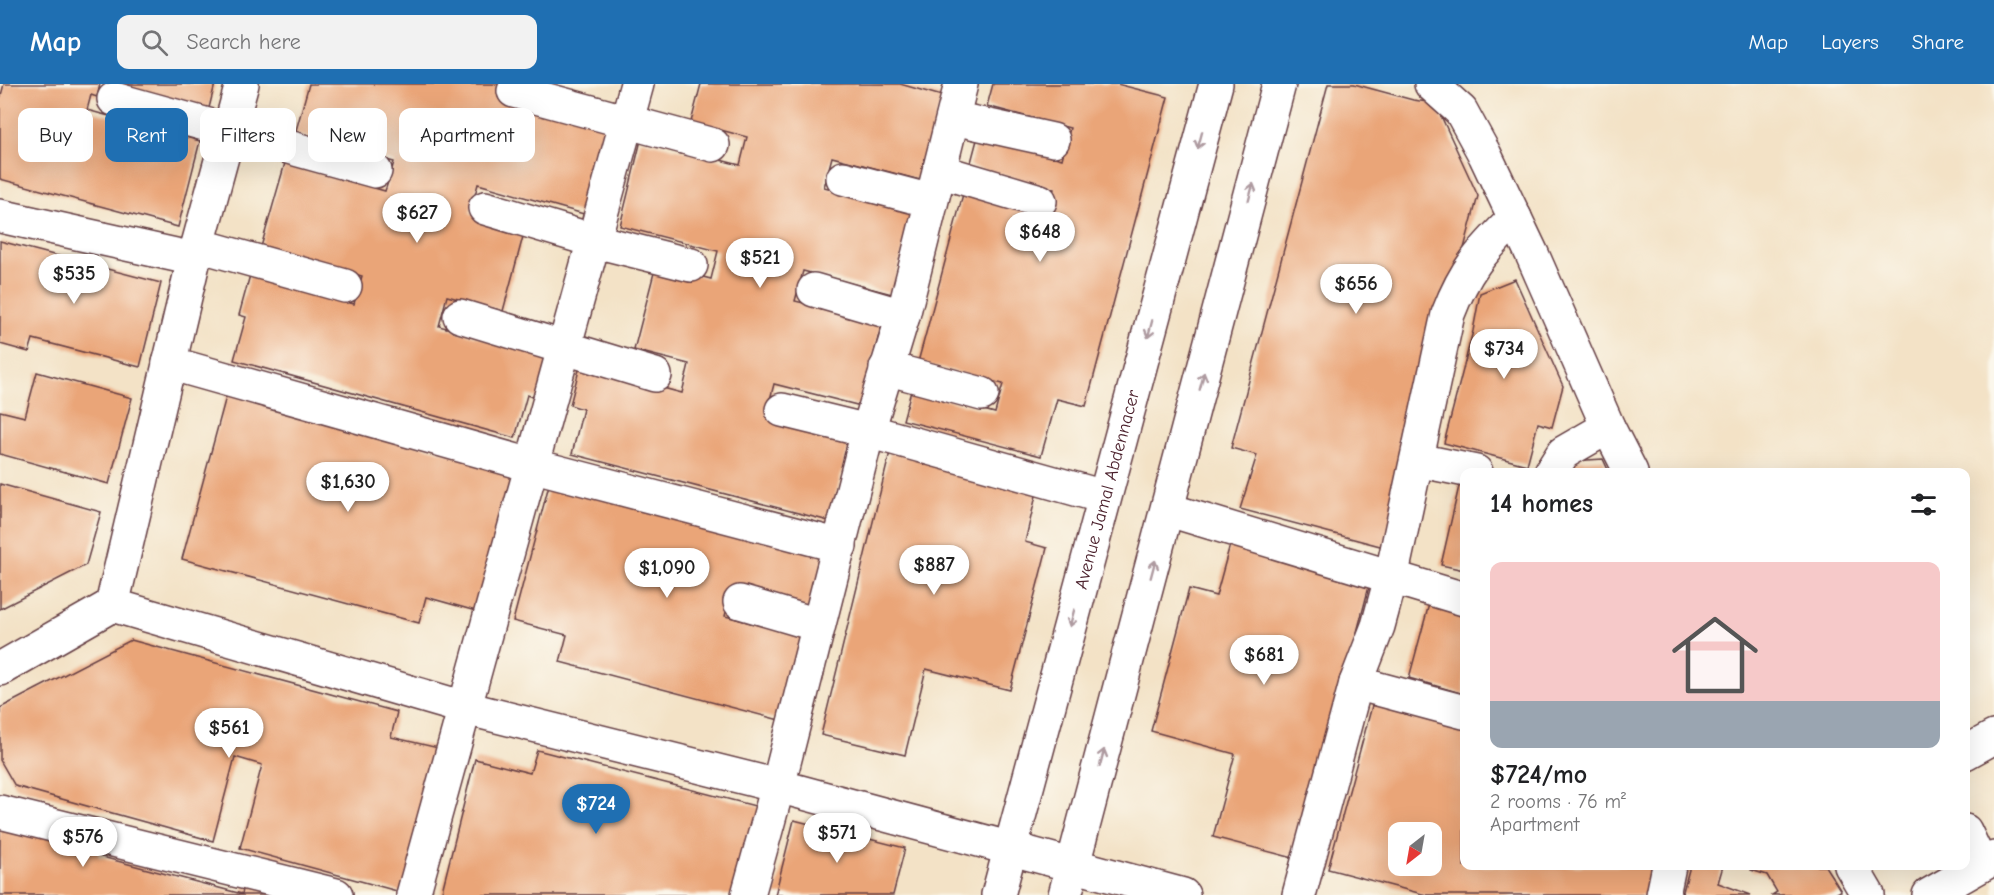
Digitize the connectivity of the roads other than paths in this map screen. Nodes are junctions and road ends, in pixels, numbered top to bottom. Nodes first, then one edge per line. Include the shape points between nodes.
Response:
1 (242, 84) edge
2 (637, 84) edge
3 (1216, 84) edge
4 (1280, 84) edge
5 (1431, 84) edge
6 (514, 91) dead end
7 (952, 94) edge
8 (114, 99) dead end
9 (236, 108) edge
10 (628, 121) junction
11 (200, 123) edge
12 (1053, 140) dead end
13 (713, 145) dead end
14 (296, 149) edge
15 (221, 162) edge
16 (375, 171) dead end
17 (843, 178) dead end
18 (935, 186) junction
19 (1040, 201) dead end
20 (485, 207) dead end
21 (0, 216) edge
22 (1515, 218) junction
23 (595, 241) junction
24 (196, 252) junction
25 (691, 266) dead end
26 (345, 286) dead end
27 (814, 290) dead end
28 (460, 316) dead end
29 (903, 316) junction
30 (564, 348) junction
31 (169, 363) junction
32 (886, 368) junction
33 (655, 375) dead end
34 (982, 394) dead end
35 (782, 410) dead end
36 (1608, 427) junction
37 (868, 431) junction
38 (1417, 460) junction
39 (531, 465) junction
40 (1554, 468) edge
41 (1629, 468) edge
42 (1460, 469) edge
43 (1104, 497) junction
44 (1169, 510) junction
45 (840, 546) junction
46 (1391, 578) junction
47 (1460, 598) edge
48 (740, 602) dead end
49 (112, 605) junction
50 (818, 625) junction
51 (0, 669) edge
52 (1356, 683) junction
53 (465, 708) junction
54 (1460, 711) edge
55 (1994, 737) edge
56 (1970, 750) edge
57 (778, 786) junction
58 (0, 812) edge
59 (1970, 838) edge
60 (1011, 847) junction
61 (1987, 862) edge
62 (1073, 864) junction
63 (1668, 870) edge
64 (1853, 870) edge
65 (336, 895) edge
66 (413, 895) edge
67 (748, 895) edge
68 (998, 895) edge
69 (1065, 895) edge
70 (1183, 895) edge
71 (1299, 895) edge
72 (1663, 895) edge
73 (1868, 895) edge
74 (1929, 895) edge

1 - 9 street
2 - 10 street
3 -> 43 street, Avenue Jamal Abdennacer
44 -> 4 street
5 - 22 street via 1461,111
6 - 10 street
7 - 12 street
7 - 18 street
8 - 11 street
10 - 13 street
10 - 23 street
14 - 16 street
15 - 24 street
17 - 18 street
18 - 19 street
18 - 29 street
20 - 23 street
21 - 24 street
22 - 36 street
22 - 38 street via 1476,257 1457,289 1448,314
23 - 25 street
23 - 30 street
24 - 26 street
24 - 31 street
27 - 29 street
28 - 30 street
29 - 32 street
30 - 33 street
30 - 39 street
31 - 39 street
31 - 49 street
32 - 34 street
32 - 37 street
35 - 37 street
36 - 40 street via 1563,453
36 - 41 street
37 - 43 street
37 - 45 street
38 - 42 street
38 - 46 street
39 - 45 street
39 - 53 street
43 -> 60 street, Avenue Jamal Abdennacer
44 - 46 street
62 -> 44 street
45 - 50 street
46 - 47 street
46 - 52 street
48 - 50 street
49 - 51 street
49 - 53 street
50 - 57 street
52 - 54 street
52 - 71 street
53 - 57 street
53 - 66 street
55 - 56 street
57 - 60 street
57 - 67 street
58 - 65 street
59 - 61 street
60 - 62 street
60 - 68 street, Avenue Jamal Abdennacer
61 - 74 street
62 - 69 street
62 - 70 street
63 - 72 street
64 - 73 street

